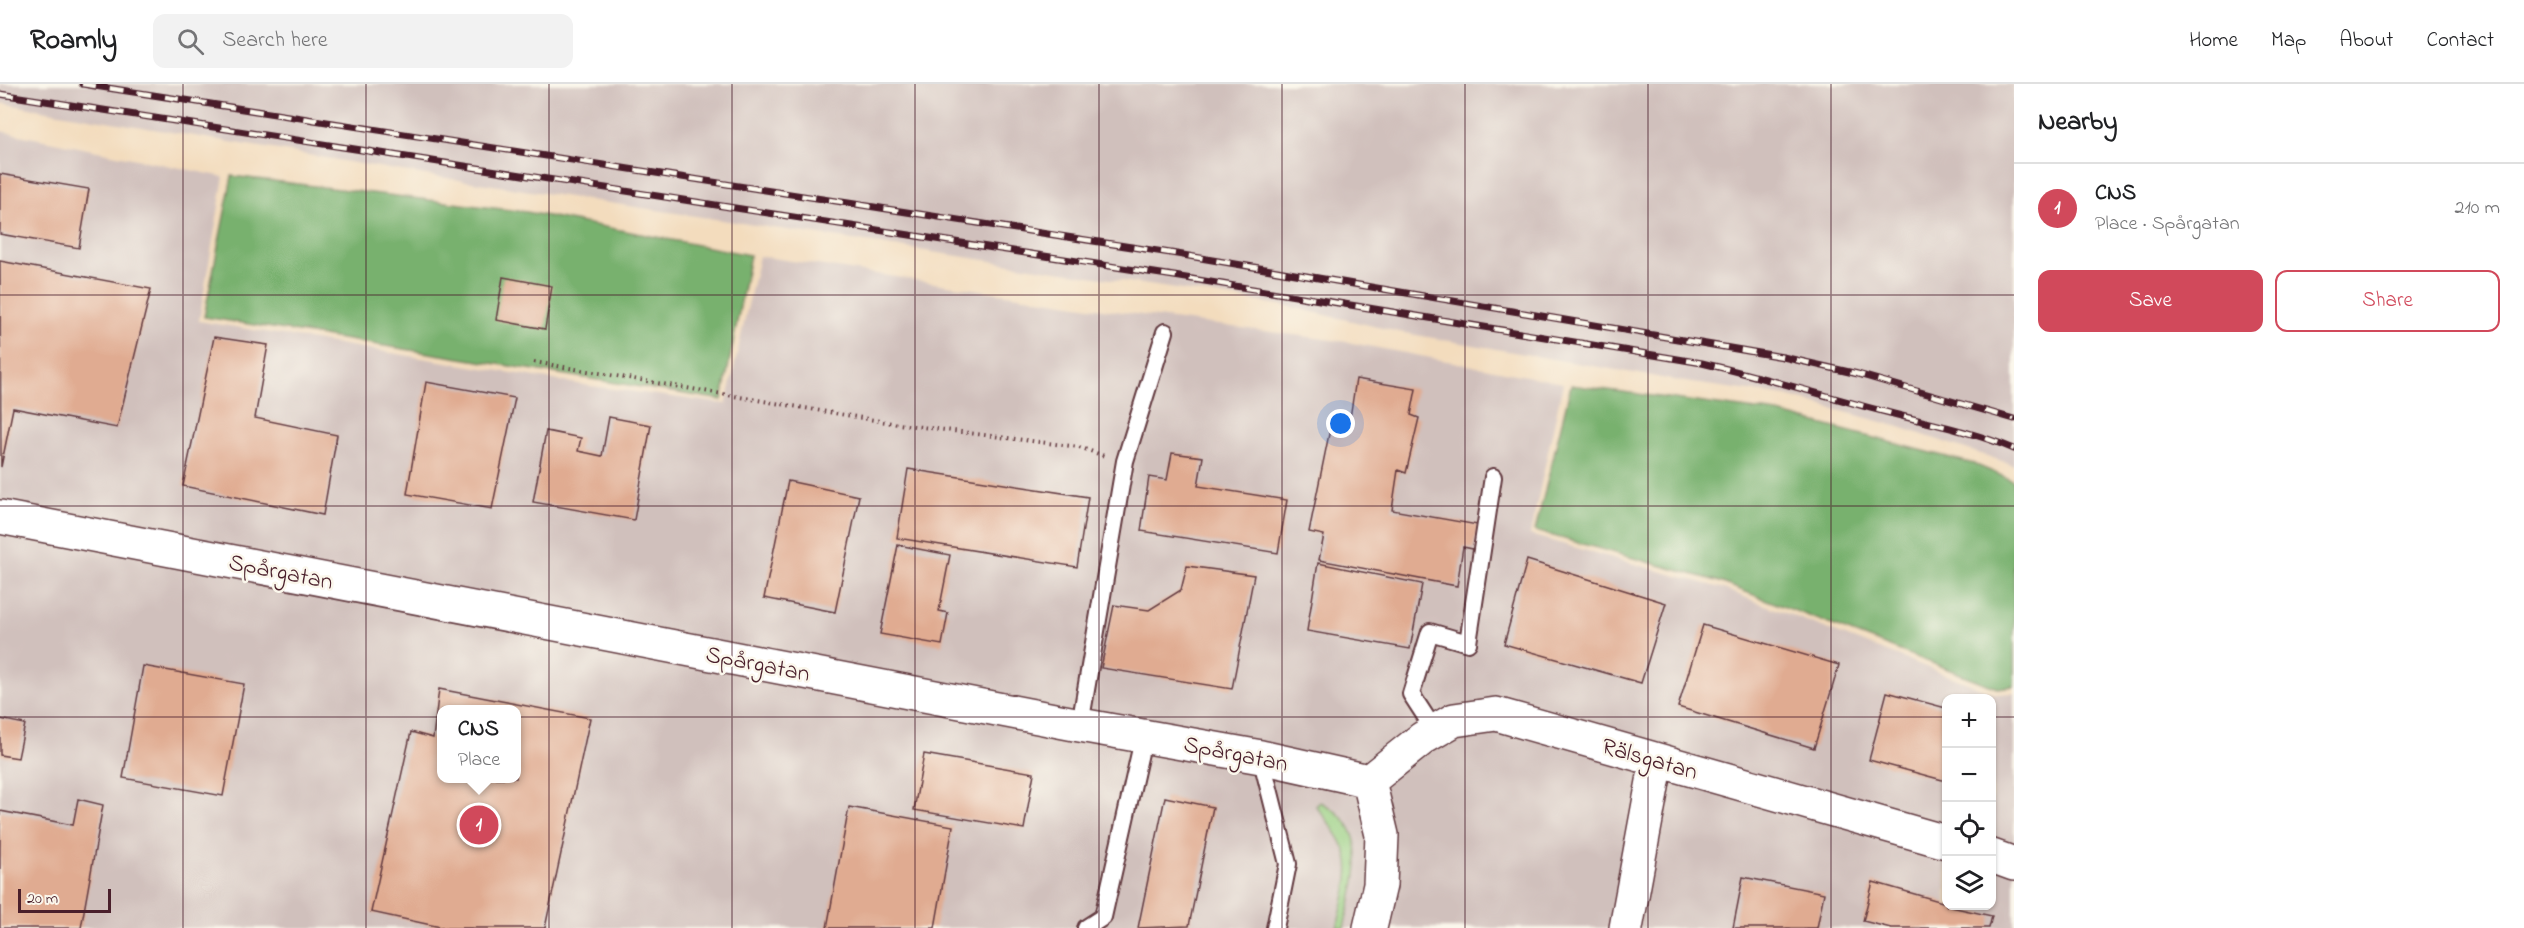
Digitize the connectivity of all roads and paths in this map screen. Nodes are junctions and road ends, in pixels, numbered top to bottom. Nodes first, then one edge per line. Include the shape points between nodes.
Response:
1 (1165, 332) dead end
2 (534, 362) dead end
3 (1125, 461) junction
4 (1493, 477) dead end
5 (0, 516) edge
6 (1080, 725) junction
7 (1435, 731) junction
8 (1144, 735) junction
9 (1261, 757) junction
10 (1657, 760) junction
11 (1370, 781) junction
12 (1942, 841) edge
13 (1996, 857) edge
14 (2014, 864) edge
15 (1086, 928) edge
16 (1275, 928) edge
17 (1370, 928) edge
18 (1626, 928) edge

1 - 3 lane
2 - 3 path via 898,424 1079,447
3 - 6 lane
4 - 7 lane via 1468,643 1430,632 1411,694
5 - 6 street, Spårgatan
6 - 8 street, Spårgatan
7 - 10 street, Rälsgatan via 1454,720 1496,714
7 - 11 street, Rälsgatan
8 - 9 street, Spårgatan
8 - 15 lane via 1103,917
9 - 11 street, Spårgatan
9 - 16 lane via 1288,864
10 - 12 street, Rälsgatan
10 - 18 street
11 - 17 street via 1382,835 1380,885
13 - 14 street

